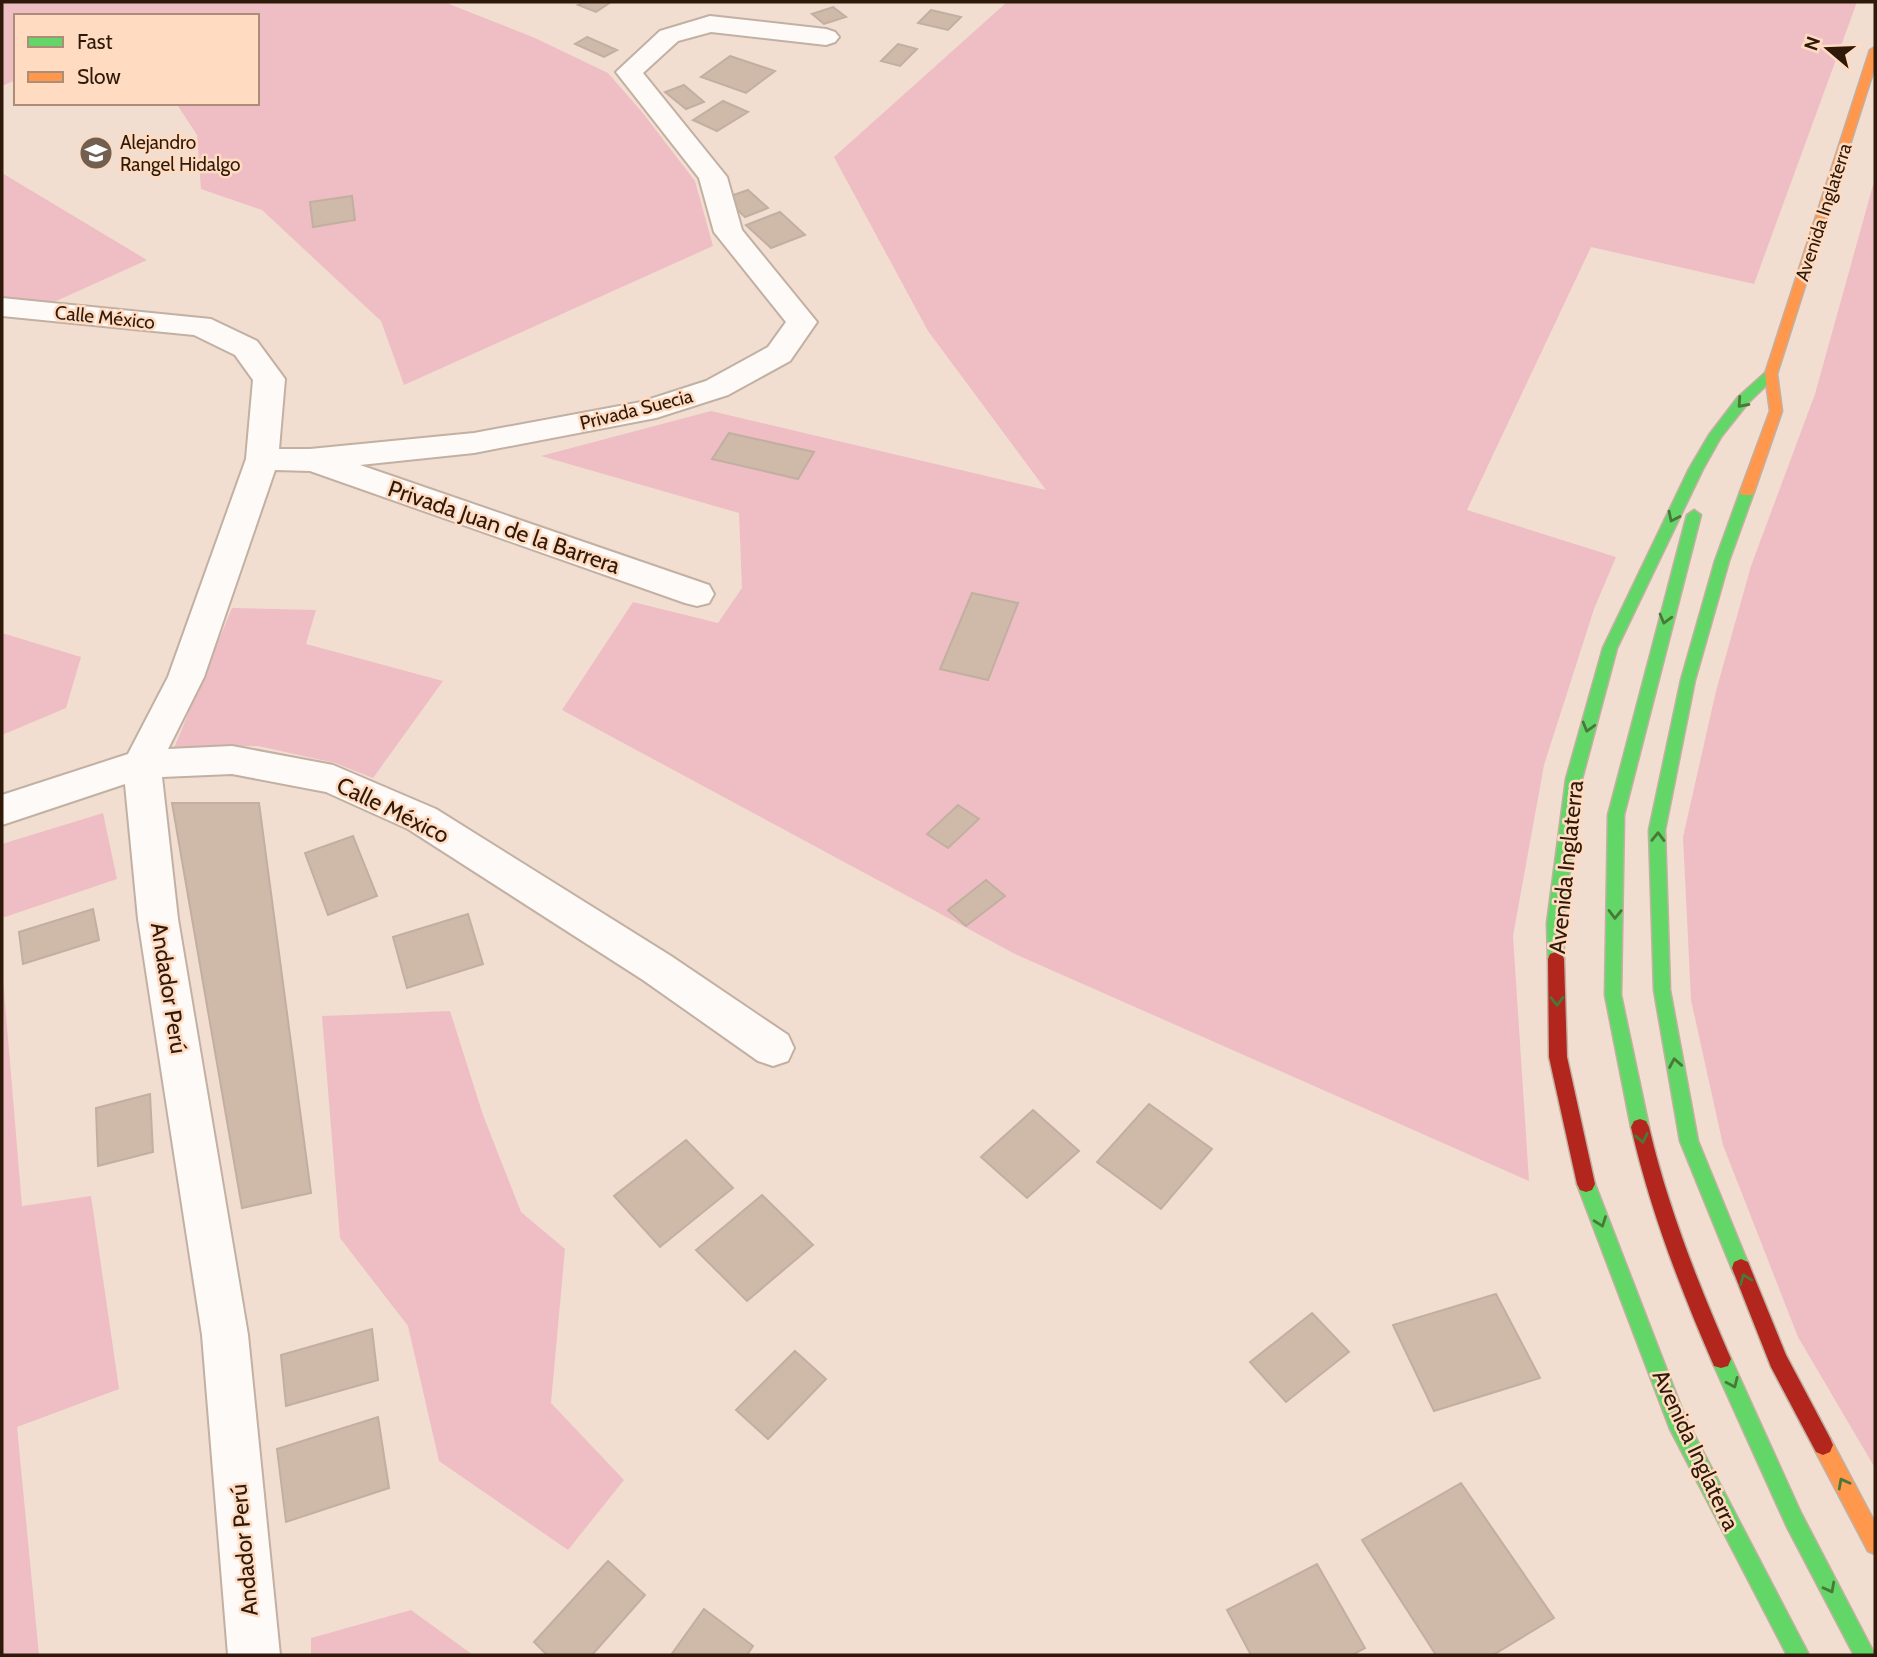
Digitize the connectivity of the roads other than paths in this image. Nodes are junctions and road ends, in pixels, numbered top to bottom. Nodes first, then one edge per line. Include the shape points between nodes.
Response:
1 (826, 37) dead end
2 (1875, 50) edge
3 (2, 307) edge
4 (1771, 374) junction
5 (1716, 435) junction
6 (262, 459) junction
7 (310, 460) junction
8 (697, 594) dead end
9 (142, 764) junction
10 (2, 810) edge
11 (773, 1048) dead end
12 (1875, 1544) edge
13 (254, 1655) edge
14 (1798, 1655) edge
15 (1865, 1655) edge

1 - 7 street, Privada Suecia via 710,24 669,36 629,72 713,177 728,232 802,322 779,354 717,388 645,411 474,443
2 - 4 main road, Avenida Inglaterra
3 - 6 street, Calle México via 200,326 246,348 269,379
4 -> 5 main road, Avenida Inglaterra
12 -> 4 main road, Avenida Inglaterra via 1778,1360 1689,1141 1662,990 1657,830 1688,680 1722,561 1776,411
5 -> 14 main road, Avenida Inglaterra via 1610,648 1574,779 1555,923 1558,1057 1583,1175 1677,1422
5 -> 15 main road via 1616,815 1613,995 1649,1169 1704,1321 1794,1520
6 - 7 street, Privada Suecia
6 - 9 street via 186,677
7 - 8 street, Privada Juan de la Barrera
9 - 10 street, Calle México
9 - 11 street, Calle México via 232,760 333,779 422,818
9 - 13 street, Andador Perú via 158,919 225,1335

